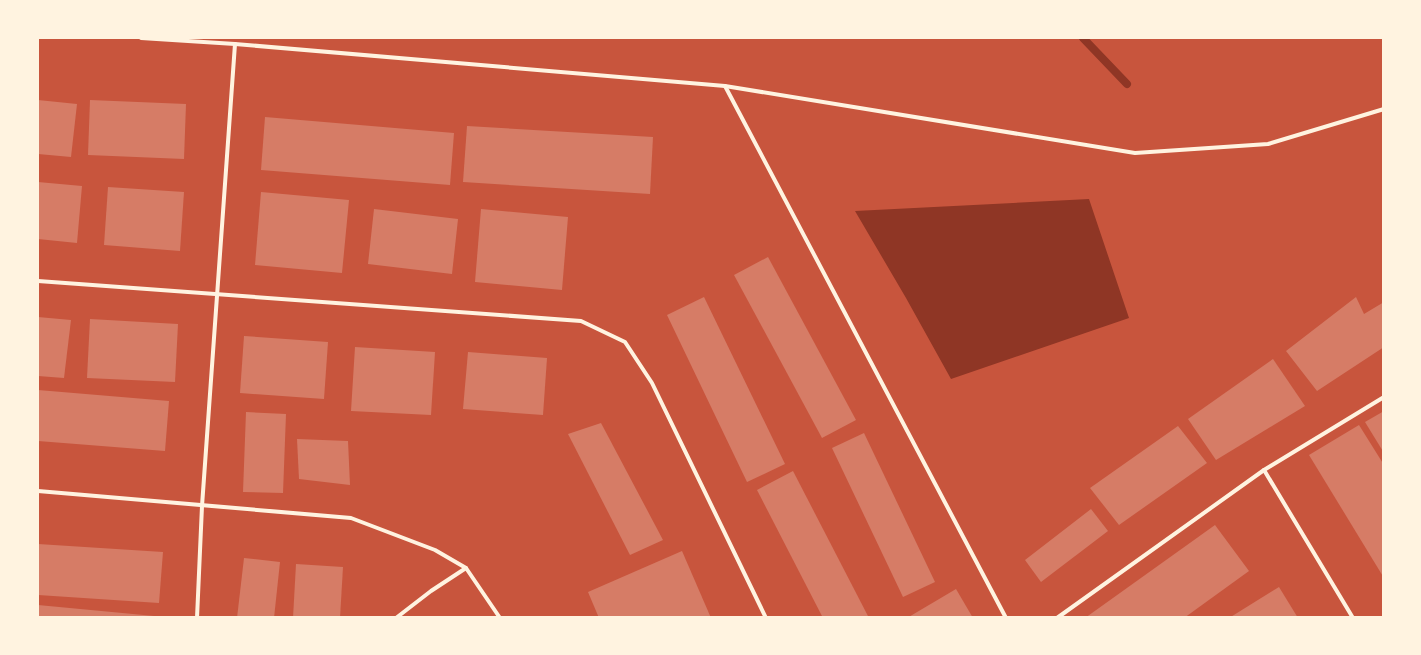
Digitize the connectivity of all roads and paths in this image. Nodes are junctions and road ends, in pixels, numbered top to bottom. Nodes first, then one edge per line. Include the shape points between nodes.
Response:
1 (142, 38) edge
2 (235, 44) junction
3 (725, 86) junction
4 (1384, 109) edge
5 (38, 281) edge
6 (217, 294) junction
7 (1384, 397) edge
8 (1264, 470) junction
9 (38, 491) edge
10 (202, 506) junction
11 (466, 568) junction
12 (197, 618) edge
13 (396, 618) edge
14 (500, 618) edge
15 (766, 618) edge
16 (1006, 618) edge
17 (1058, 618) edge
18 (1353, 618) edge

1 - 2 lane
2 - 3 lane
2 - 6 lane
3 - 4 lane via 1135,154 1268,144
3 - 16 lane
5 - 6 lane
6 - 10 lane
6 - 15 lane via 581,321 625,342 652,383
7 - 8 lane
8 - 17 lane
8 - 18 lane
9 - 10 lane
10 - 11 lane via 351,518 435,550
10 - 12 lane
11 - 13 lane
11 - 14 lane

